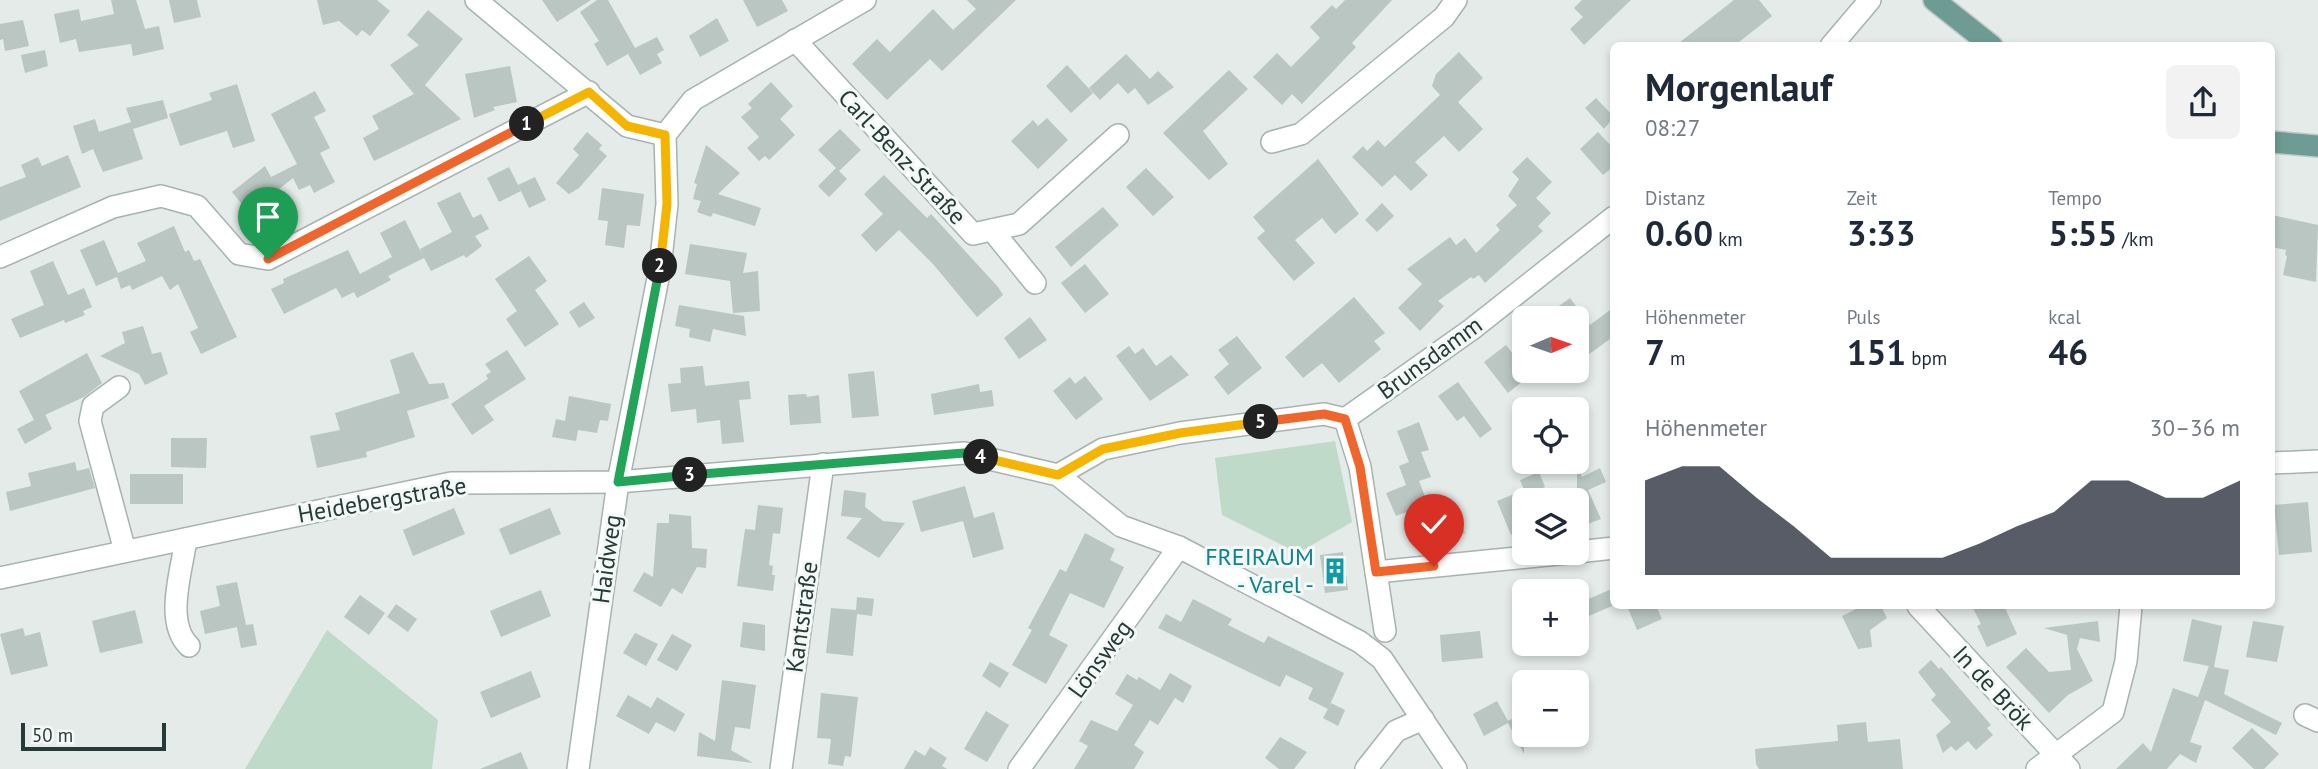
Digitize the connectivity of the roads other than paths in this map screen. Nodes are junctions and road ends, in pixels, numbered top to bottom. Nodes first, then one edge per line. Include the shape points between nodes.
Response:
1 (476, 0) edge
2 (865, 0) edge
3 (1456, 0) edge
4 (1870, 0) edge
5 (1934, 0) edge
6 (795, 40) junction
7 (1833, 42) edge
8 (1987, 42) edge
9 (589, 92) junction
10 (665, 135) junction
11 (1118, 135) dead end
12 (1272, 142) dead end
13 (2275, 142) edge
14 (2318, 146) edge
15 (1610, 220) edge
16 (992, 230) junction
17 (0, 257) edge
18 (1035, 283) dead end
19 (119, 387) dead end
20 (1345, 419) junction
21 (2318, 461) edge
22 (2275, 463) edge
23 (823, 464) junction
24 (1058, 475) junction
25 (618, 482) junction
26 (186, 539) junction
27 (1179, 547) junction
28 (1610, 548) edge
29 (125, 551) junction
30 (1589, 551) edge
31 (1512, 559) edge
32 (1376, 572) junction
33 (0, 578) edge
34 (1921, 609) edge
35 (2131, 609) edge
36 (1385, 631) dead end
37 (188, 646) dead end
38 (1423, 719) junction
39 (2063, 761) edge
40 (578, 769) edge
41 (781, 769) edge
42 (1019, 769) edge
43 (1366, 769) edge
44 (1455, 769) edge
45 (2037, 769) edge

1 - 9 street
2 - 6 street
3 - 12 street via 1444,17 1301,134
4 - 7 street
5 - 8 main road
6 - 10 street via 692,100
6 - 16 street, Carl-Benz-Straße via 973,234
9 - 10 street via 627,126
9 - 17 street via 268,259 239,254 197,206 161,196 113,208
10 - 25 street, Haidweg via 667,204 660,268
11 - 16 street, Carl-Benz-Straße via 1019,224
13 - 14 main road
15 - 20 street, Brunsdamm via 1472,329
16 - 18 street
19 - 29 street via 93,407 90,421
20 - 24 street via 1324,414 1180,433 1103,449
20 - 32 street via 1360,467
21 - 22 street
23 - 24 street, Heidebergstraße via 964,453
23 - 25 street, Heidebergstraße
23 - 41 street, Kantstraße
24 - 27 street, Heidebergstraße via 1121,526
25 - 26 street, Heidebergstraße via 451,483
25 - 40 street, Haidweg
26 - 29 street, Heidebergstraße
26 - 37 street via 176,621 180,638
27 - 38 street, Heidebergstraße via 1360,642 1382,659
27 - 42 street, Lönsweg
28 - 30 street
29 - 33 street, Heidebergstraße
31 - 32 street
32 - 36 street
34 - 39 street, In de Brök
35 - 39 street via 2126,661 2113,712
38 - 43 street via 1395,731
38 - 44 street, Heidebergstraße
39 - 45 street

